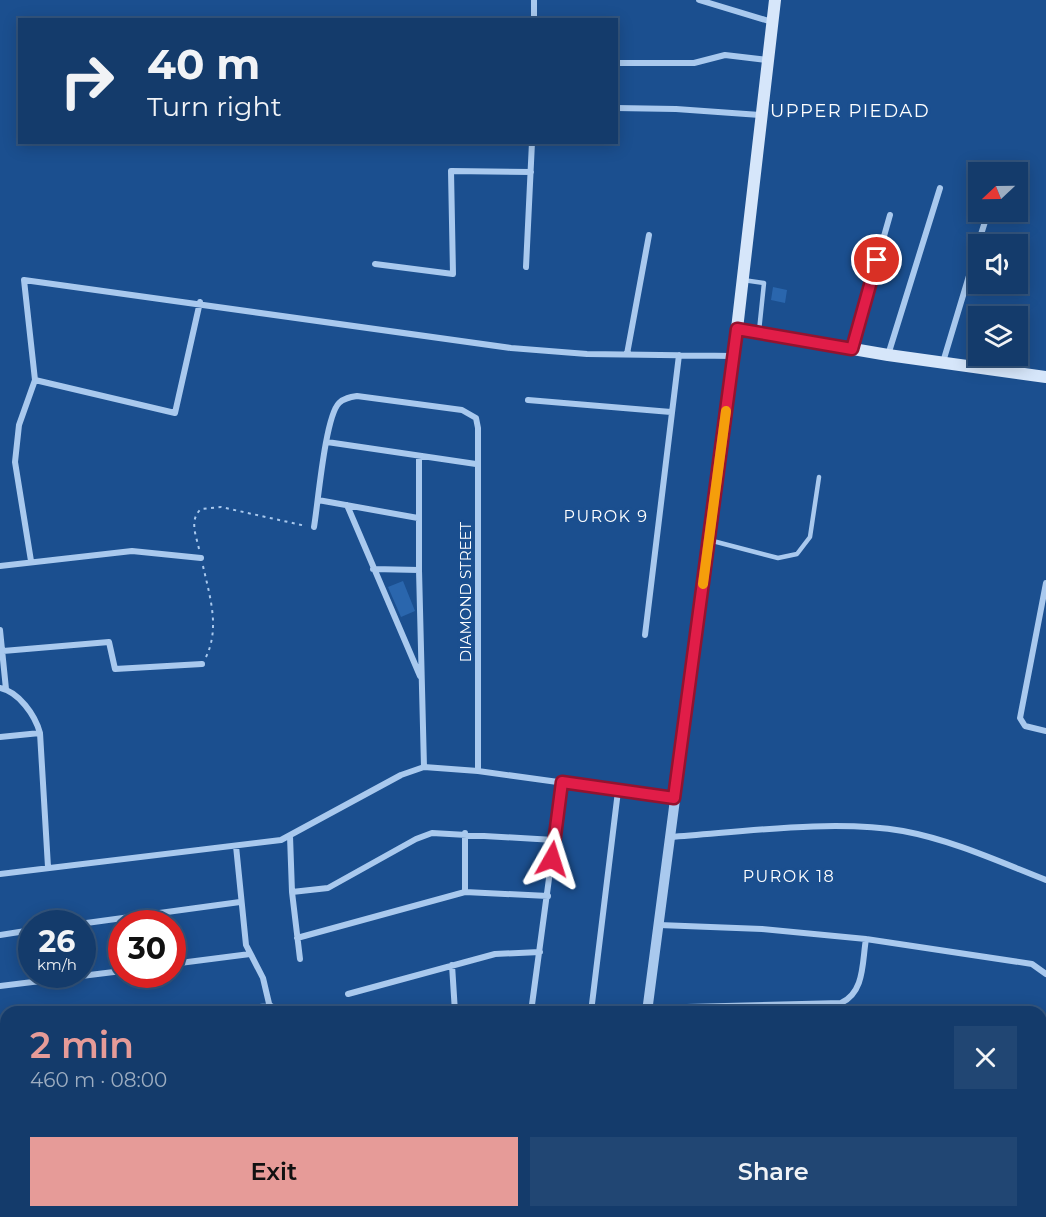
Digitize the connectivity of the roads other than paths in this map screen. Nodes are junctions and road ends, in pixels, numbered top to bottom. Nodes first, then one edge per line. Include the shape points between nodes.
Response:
1 (534, 0) edge
2 (699, 0) edge
3 (775, 0) edge
4 (534, 18) edge
5 (772, 21) junction
6 (767, 60) junction
7 (618, 63) edge
8 (618, 108) edge
9 (760, 115) junction
10 (532, 144) edge
11 (531, 172) junction
12 (940, 188) dead end
13 (890, 215) dead end
14 (649, 235) dead end
15 (375, 264) dead end
16 (526, 267) dead end
17 (968, 279) edge
18 (742, 280) junction
19 (200, 302) junction
20 (737, 329) junction
21 (759, 333) junction
22 (852, 349) junction
23 (627, 354) junction
24 (679, 355) junction
25 (888, 355) junction
26 (733, 356) junction
27 (943, 363) junction
28 (1046, 377) edge
29 (35, 380) junction
30 (528, 400) dead end
31 (671, 412) junction
32 (327, 442) junction
33 (419, 456) junction
34 (477, 464) junction
35 (819, 477) dead end
36 (318, 500) junction
37 (347, 505) junction
38 (418, 518) junction
39 (314, 527) road end
40 (709, 540) junction
41 (201, 558) road end
42 (31, 561) junction
43 (0, 566) edge
44 (373, 569) junction
45 (419, 570) junction
46 (1046, 584) edge
47 (0, 630) edge
48 (645, 635) dead end
49 (3, 651) junction
50 (202, 664) road end
51 (423, 681) junction
52 (3, 689) edge
53 (1046, 731) edge
54 (40, 733) junction
55 (0, 737) edge
56 (424, 767) junction
57 (478, 771) junction
58 (562, 782) junction
59 (618, 791) junction
60 (674, 798) junction
61 (465, 833) junction
62 (290, 836) junction
63 (669, 837) junction
64 (554, 840) junction
65 (236, 846) junction
66 (48, 867) junction
67 (0, 874) edge
68 (1046, 880) edge
69 (292, 892) junction
70 (465, 892) junction
71 (548, 896) junction
72 (240, 902) junction
73 (96, 922) edge
74 (659, 925) junction
75 (18, 932) edge
76 (0, 935) edge
77 (297, 938) junction
78 (866, 939) junction
79 (540, 952) junction
80 (250, 954) junction
81 (300, 959) dead end
82 (186, 962) edge
83 (452, 964) junction
84 (108, 972) edge
85 (1046, 974) edge
86 (0, 986) edge
87 (348, 994) dead end
88 (270, 1006) edge
89 (455, 1006) edge
90 (532, 1006) edge
91 (592, 1006) edge
92 (649, 1006) edge
93 (758, 1006) edge

1 - 4 street
2 - 5 street
3 - 5 main road
5 - 6 main road
6 - 7 street via 724,55 694,63
6 - 9 main road
8 - 9 street
9 - 18 main road
10 - 11 street
11 - 15 street via 451,171 453,274
11 - 16 street
12 - 25 street
13 - 22 street
14 - 23 street
17 - 27 street
18 - 20 main road
18 - 21 lane via 764,283
19 - 23 street via 511,348
19 - 29 street via 175,413
19 - 29 street via 24,280
20 - 21 main road
20 - 26 street
21 - 22 main road
22 - 25 main road
23 - 24 street
24 - 26 street
24 - 31 street
25 - 27 main road
26 - 40 street
27 - 28 main road
29 - 42 street via 15,444 17,485
30 - 31 street
31 - 48 street
32 - 33 street
32 - 34 street, DIAMOND STREET via 335,410 350,397 462,410 472,414 478,423
32 - 36 street
33 - 34 street
33 - 38 street
34 - 57 street, DIAMOND STREET
35 - 40 lane via 810,537 797,554 778,558
36 - 37 street
36 - 39 street
37 - 38 street
37 - 44 street
38 - 45 street
40 - 60 street
41 - 42 street via 132,551
42 - 43 street
44 - 45 street
44 - 51 street
45 - 51 street
46 - 53 street via 1020,718 1025,726
47 - 49 street
49 - 50 street via 109,642 115,669
49 - 52 street
51 - 56 street
52 - 54 street via 32,714
54 - 55 street
54 - 66 street
56 - 57 street
56 - 62 street via 401,775
57 - 58 street
58 - 59 street
58 - 64 street
59 - 60 street
59 - 91 street
60 - 63 street
61 - 64 street
61 - 69 street via 423,835 328,888
61 - 70 street
62 - 65 street
62 - 69 street
63 - 68 street via 828,827 901,831 932,838
63 - 74 street
64 - 71 street
65 - 66 street
65 - 72 street
66 - 67 street
69 - 77 street
70 - 71 street
70 - 77 street
71 - 79 street
72 - 73 street
72 - 80 street
74 - 78 street
74 - 92 street
75 - 76 street
77 - 81 street
78 - 85 street via 1032,964
78 - 93 street via 858,987 848,999 841,1003
79 - 83 street via 506,952
79 - 90 street
80 - 82 street
80 - 88 street via 263,978
83 - 87 street
83 - 89 street
84 - 86 street

